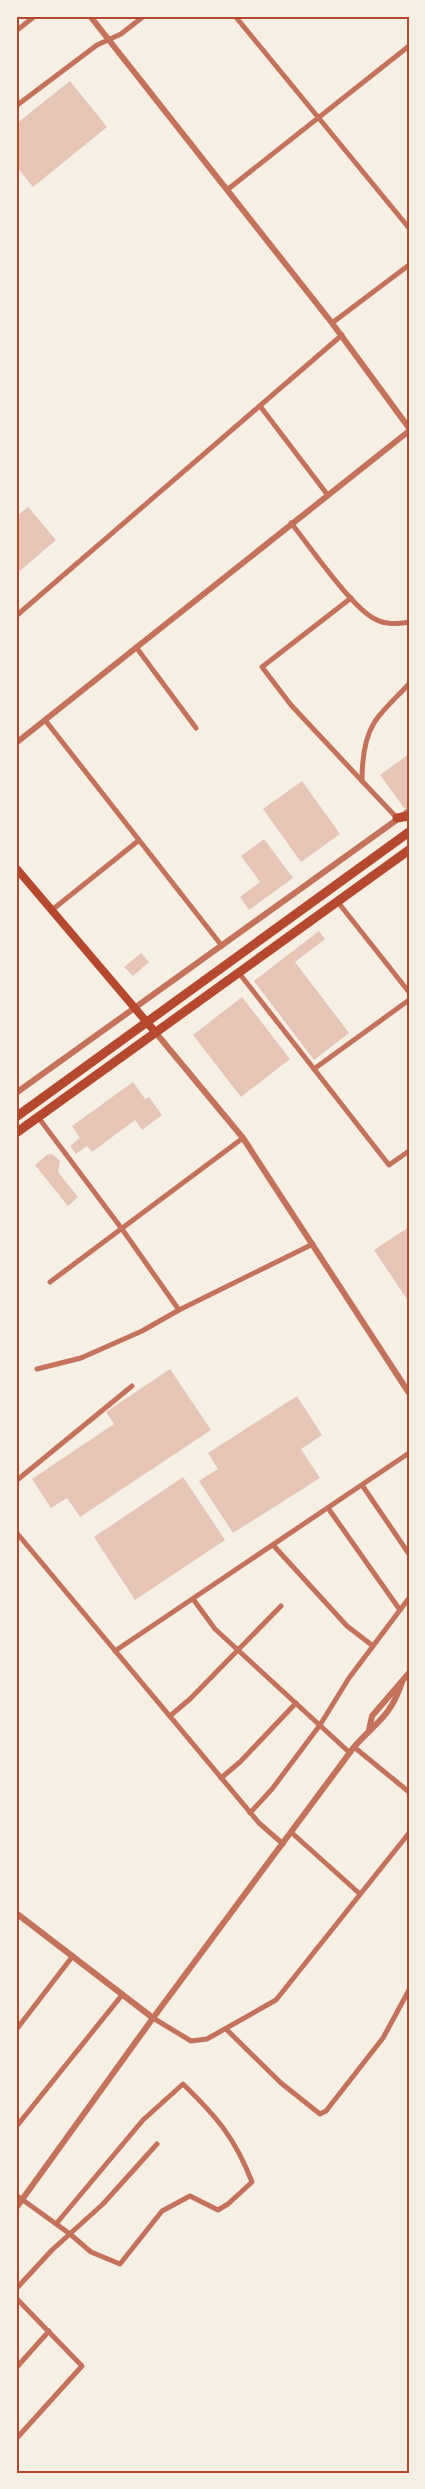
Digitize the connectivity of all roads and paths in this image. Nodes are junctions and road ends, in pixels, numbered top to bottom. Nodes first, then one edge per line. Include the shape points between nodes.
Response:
1 (35, 16) edge
2 (90, 16) edge
3 (144, 16) edge
4 (235, 16) edge
5 (16, 31) edge
6 (110, 40) junction
7 (409, 46) edge
8 (16, 106) edge
9 (318, 116) junction
10 (227, 190) junction
11 (409, 228) edge
12 (409, 265) edge
13 (332, 323) junction
14 (342, 335) junction
15 (260, 406) junction
16 (409, 430) edge
17 (327, 494) junction
18 (291, 523) junction
19 (351, 598) junction
20 (16, 616) edge
21 (409, 622) edge
22 (136, 647) junction
23 (409, 684) edge
24 (45, 720) junction
25 (196, 728) dead end
26 (16, 742) edge
27 (362, 780) junction
28 (409, 811) edge
29 (409, 816) edge
30 (397, 818) junction
31 (409, 832) edge
32 (138, 841) junction
33 (409, 850) edge
34 (16, 868) edge
35 (337, 901) junction
36 (52, 910) junction
37 (222, 946) junction
38 (239, 973) junction
39 (409, 992) edge
40 (409, 1000) edge
41 (134, 1010) junction
42 (146, 1022) junction
43 (156, 1033) junction
44 (314, 1068) junction
45 (16, 1093) edge
46 (16, 1117) edge
47 (38, 1117) junction
48 (16, 1133) edge
49 (243, 1138) junction
50 (409, 1151) edge
51 (122, 1229) junction
52 (313, 1244) junction
53 (50, 1282) dead end
54 (179, 1310) junction
55 (37, 1369) dead end
56 (132, 1386) dead end
57 (409, 1393) edge
58 (409, 1453) edge
59 (16, 1481) edge
60 (362, 1485) junction
61 (328, 1508) junction
62 (16, 1532) edge
63 (273, 1545) junction
64 (409, 1554) edge
65 (409, 1598) edge
66 (193, 1599) junction
67 (281, 1606) dead end
68 (400, 1610) junction
69 (373, 1646) junction
70 (115, 1651) junction
71 (238, 1651) junction
72 (409, 1673) edge
73 (402, 1682) junction
74 (296, 1703) junction
75 (170, 1716) junction
76 (320, 1725) junction
77 (369, 1730) junction
78 (352, 1750) junction
79 (221, 1778) junction
80 (409, 1792) edge
81 (250, 1813) junction
82 (292, 1833) junction
83 (409, 1833) edge
84 (283, 1844) junction
85 (360, 1894) junction
86 (16, 1913) edge
87 (72, 1957) junction
88 (409, 1990) edge
89 (122, 1995) junction
90 (153, 2018) junction
91 (16, 2030) edge
92 (227, 2030) junction
93 (16, 2127) edge
94 (157, 2144) dead end
95 (16, 2195) edge
96 (23, 2199) junction
97 (16, 2208) edge
98 (56, 2224) junction
99 (70, 2234) junction
100 (16, 2289) edge
101 (16, 2298) edge
102 (48, 2331) junction
103 (16, 2368) edge
104 (16, 2439) edge

1 - 5 street
2 - 6 street
3 - 6 street
4 - 9 street
6 - 8 street via 97,45
6 - 10 street
7 - 9 street
9 - 10 street
9 - 11 street
10 - 13 street
12 - 13 street
13 - 14 street
14 - 15 street
14 - 16 street
15 - 17 street
15 - 20 street
16 - 17 street
17 - 18 street
18 - 19 street
18 - 22 street
19 - 21 street via 374,619 392,624
19 - 27 street via 262,667 292,705
22 - 24 street
22 - 25 street
23 - 27 street via 374,723 366,744
24 - 26 street
24 - 32 street
27 - 30 street
28 - 30 street
29 - 30 highway
30 - 37 street
31 - 42 highway
32 - 36 street
32 - 37 street
33 - 35 highway
34 - 36 main road
35 - 38 highway
35 - 39 street
36 - 41 main road
37 - 41 street
38 - 43 highway
38 - 44 street
40 - 44 street
41 - 42 main road
41 - 45 street
42 - 43 main road
42 - 46 highway
43 - 47 highway
43 - 49 street
44 - 50 street via 389,1165
47 - 48 highway
47 - 51 street
49 - 51 street
49 - 52 street
51 - 53 street
51 - 54 street
52 - 54 street
52 - 57 street
54 - 55 street via 142,1331 81,1358
56 - 59 street
58 - 60 street
60 - 61 street
60 - 64 street
61 - 63 street
61 - 68 street
62 - 70 street
63 - 66 street
63 - 69 street via 347,1626
65 - 68 street
66 - 70 street
66 - 71 street via 215,1629
67 - 71 street
68 - 69 street
69 - 76 street
70 - 75 street
71 - 74 street
71 - 75 street
72 - 73 street
73 - 77 street via 372,1716
73 - 77 street via 395,1703 381,1722
74 - 76 street
74 - 79 street
75 - 79 street
76 - 78 street
76 - 81 street
77 - 78 street
78 - 80 street
78 - 82 street
79 - 81 street
81 - 84 street
82 - 84 street
82 - 85 street
83 - 85 street
84 - 90 street
85 - 92 street via 276,2000
86 - 87 street
87 - 89 street
87 - 91 street
88 - 92 street via 383,2038 326,2112 320,2114 281,2083
89 - 90 street
89 - 93 street
90 - 92 street via 191,2041 207,2039
90 - 96 street
94 - 99 street via 103,2204
95 - 96 street
96 - 97 street
96 - 98 street
98 - 99 street
98 - 99 street via 143,2120 183,2084 216,2116 242,2156 252,2182 218,2210 190,2196 162,2211 120,2264 91,2252
99 - 100 street
101 - 102 street
102 - 103 street
102 - 104 street via 82,2366

